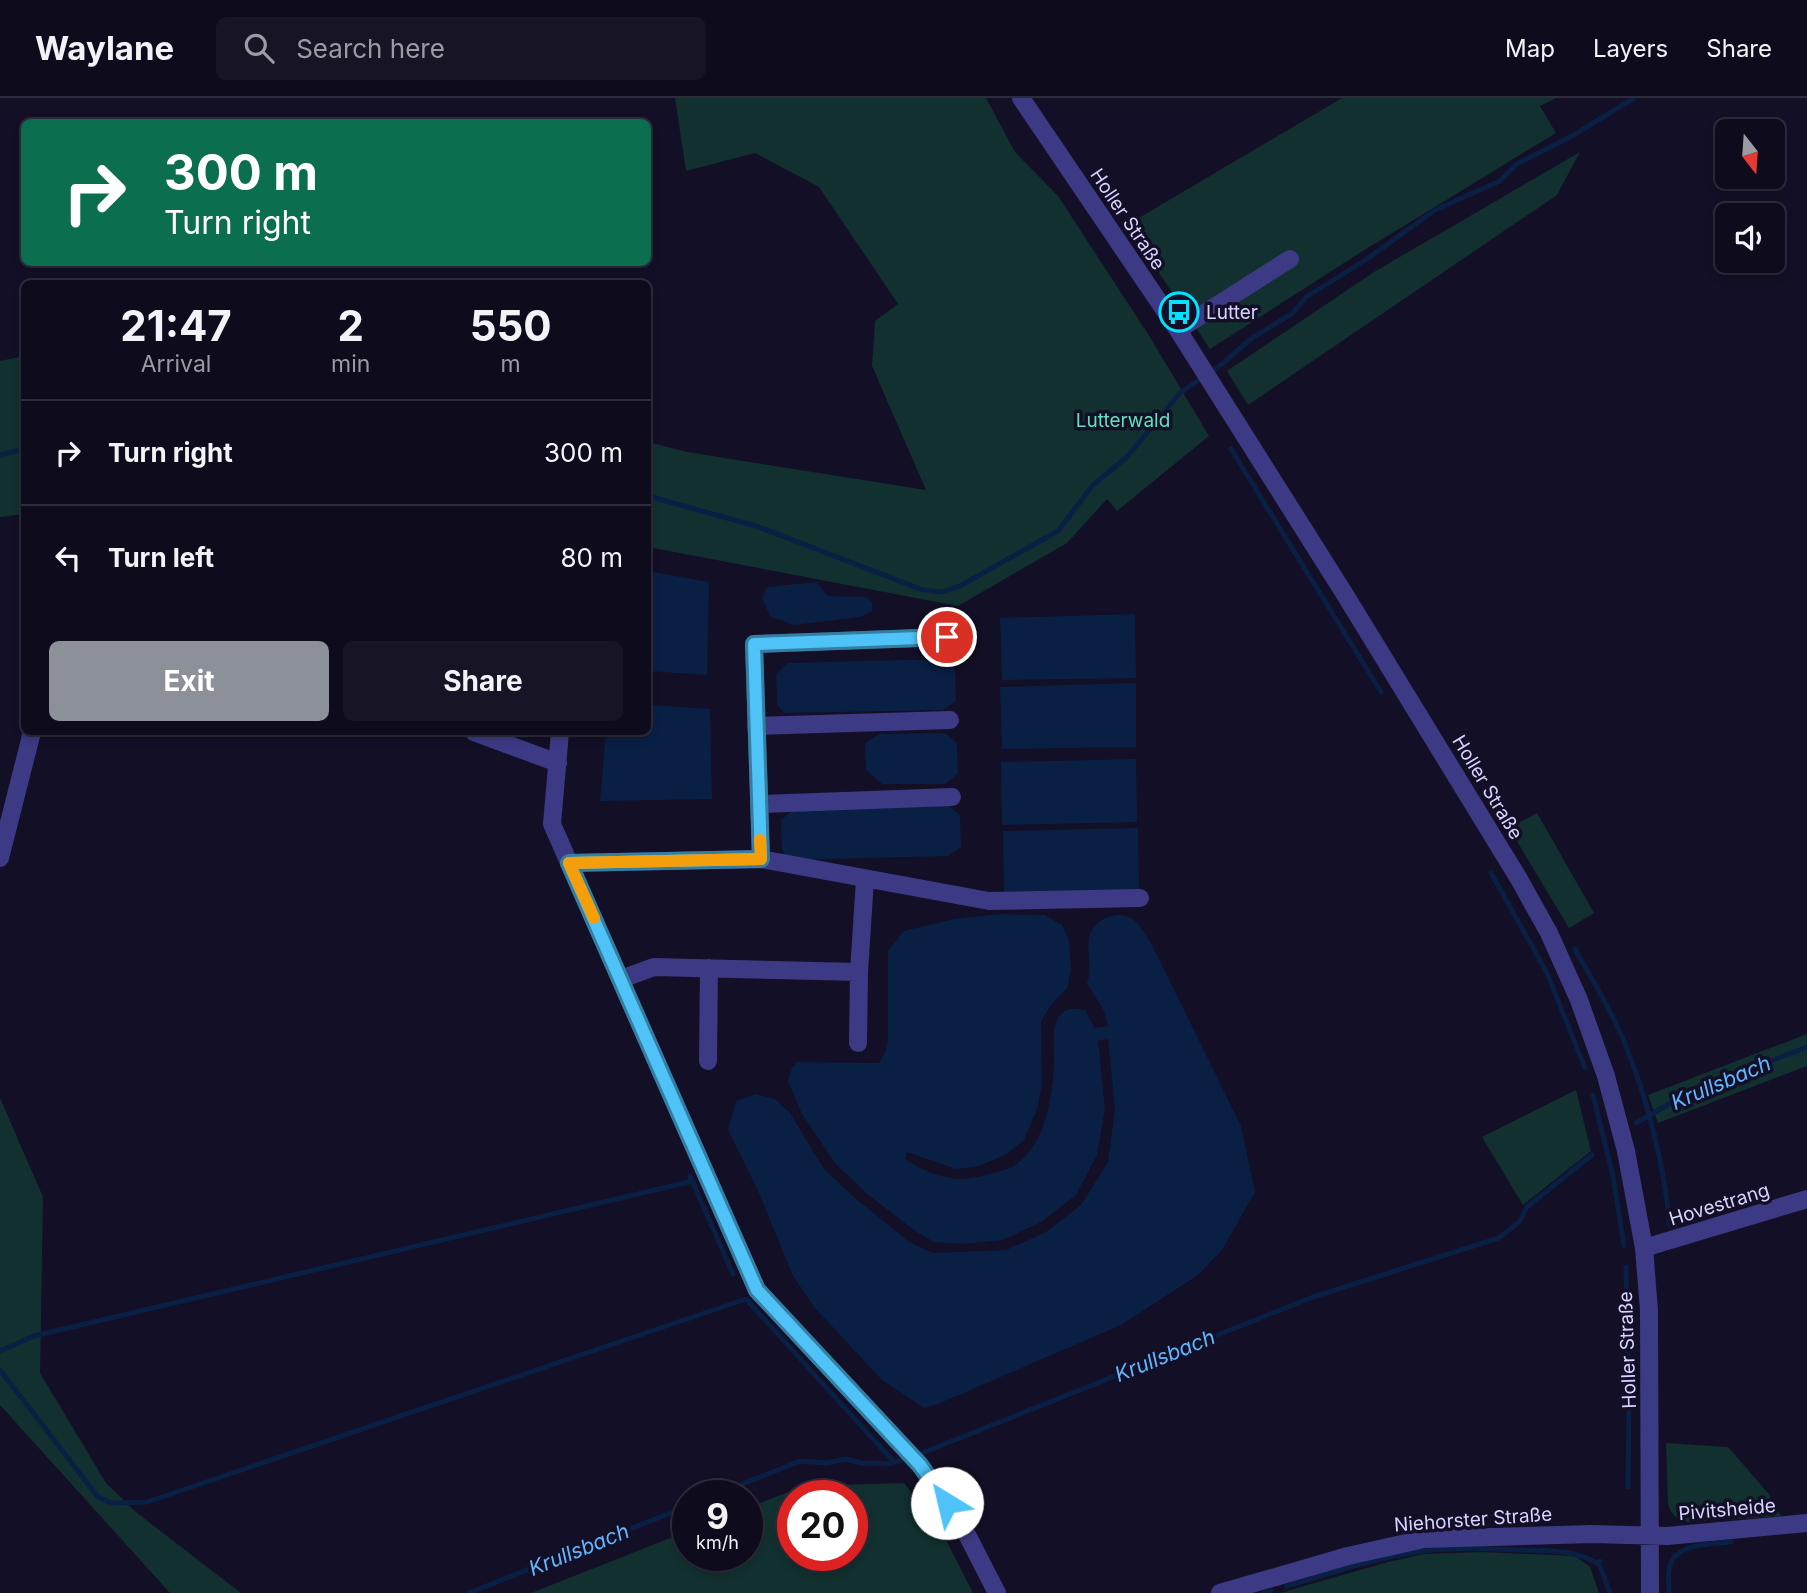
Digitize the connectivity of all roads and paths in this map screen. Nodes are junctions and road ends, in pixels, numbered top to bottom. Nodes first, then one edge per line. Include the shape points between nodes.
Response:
1 (1021, 98) edge
2 (1290, 259) dead end
3 (1178, 330) junction
4 (947, 637) dead end
5 (950, 719) dead end
6 (756, 726) junction
7 (31, 735) edge
8 (482, 735) edge
9 (560, 735) edge
10 (558, 763) junction
11 (952, 797) dead end
12 (759, 804) junction
13 (0, 858) edge
14 (761, 859) junction
15 (569, 863) junction
16 (865, 879) junction
17 (1140, 898) dead end
18 (709, 968) junction
19 (859, 972) junction
20 (621, 978) junction
21 (858, 1043) dead end
22 (708, 1060) dead end
23 (1807, 1199) edge
24 (1644, 1248) junction
25 (1807, 1523) edge
26 (1651, 1536) junction
27 (997, 1593) edge
28 (1220, 1593) edge
29 (1650, 1593) edge

1 - 3 street, Holler Straße
2 - 3 street
3 - 24 street, Holler Straße via 1487,825 1549,933 1606,1076 1636,1195
4 - 6 street via 754,644
5 - 6 street
6 - 12 street
7 - 13 street
8 - 10 street
9 - 10 street
10 - 15 street via 552,824
11 - 12 street
12 - 14 street
14 - 15 street
14 - 16 street
15 - 20 street
16 - 17 street via 989,901
16 - 19 street
18 - 19 street
18 - 20 street via 654,967
18 - 22 street
19 - 21 street
20 - 27 street via 757,1290 920,1465 960,1521
23 - 24 street, Hovestrang
24 - 26 street, Holler Straße
25 - 26 street, Pivitsheide
26 - 28 street, Niehorster Straße via 1424,1539
26 - 29 street, Holler Straße

